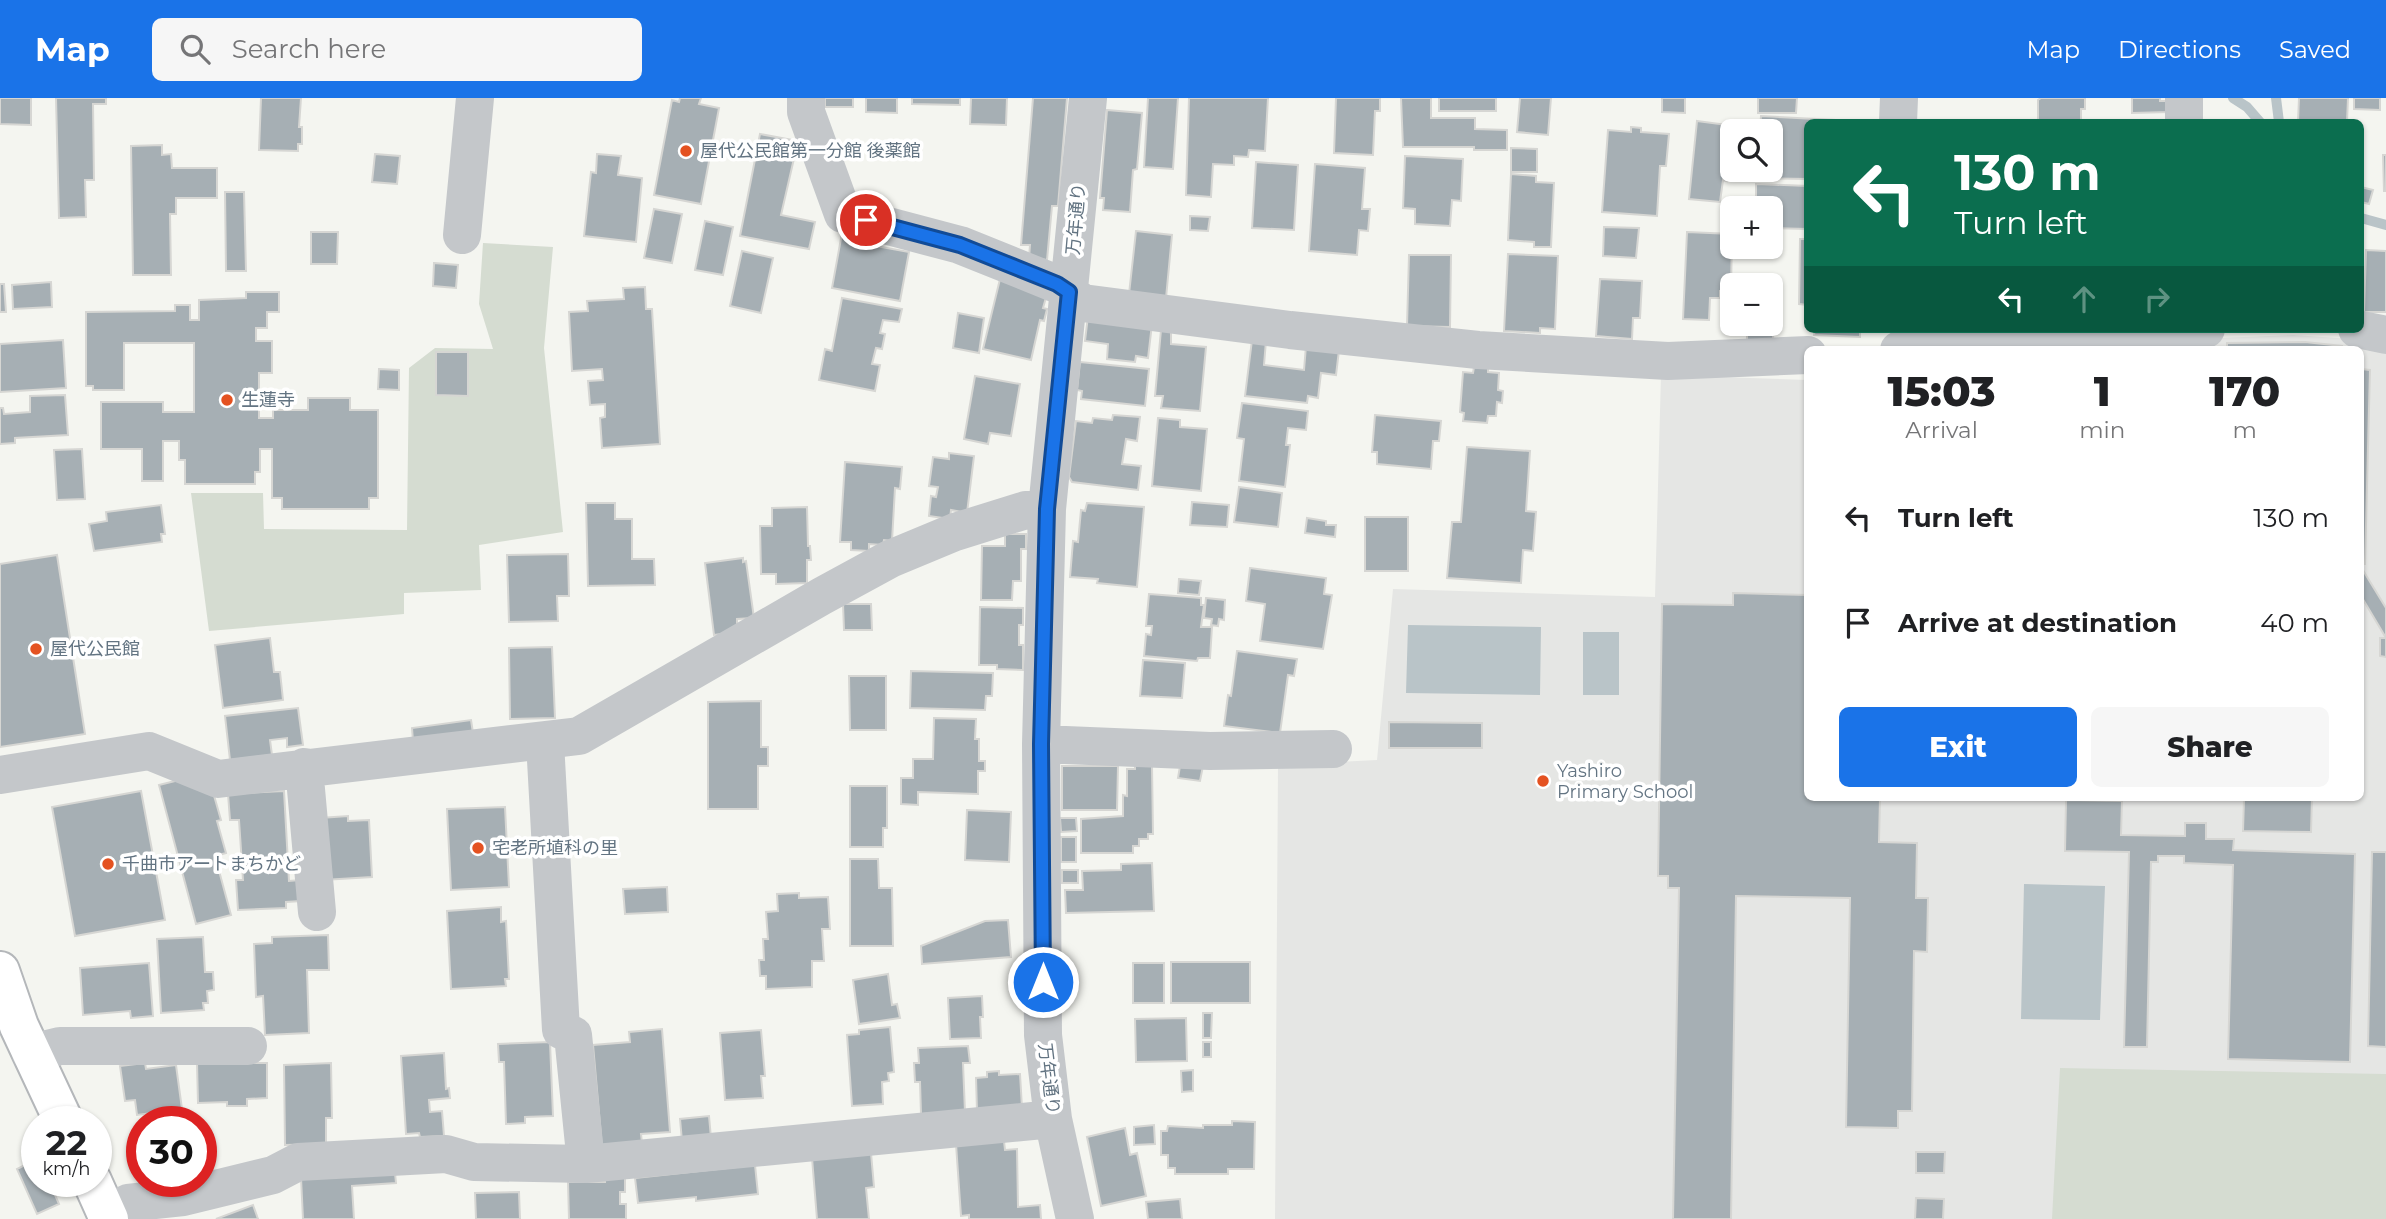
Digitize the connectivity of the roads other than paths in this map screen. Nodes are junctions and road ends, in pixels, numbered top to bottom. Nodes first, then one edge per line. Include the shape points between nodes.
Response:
1 (475, 98) edge
2 (806, 98) edge
3 (1088, 98) edge
4 (1899, 98) edge
5 (2184, 98) edge
6 (1898, 119) edge
7 (2184, 119) edge
8 (462, 235) dead end
9 (1069, 292) junction
10 (2364, 330) edge
11 (2136, 333) edge
12 (2386, 335) edge
13 (1955, 346) edge
14 (1804, 355) edge
15 (1047, 509) junction
16 (545, 742) junction
17 (1041, 744) junction
18 (1334, 750) dead end
19 (304, 768) junction
20 (0, 775) edge
21 (317, 912) dead end
22 (0, 971) edge
23 (248, 1046) dead end
24 (32, 1053) junction
25 (57, 1106) edge
26 (1054, 1119) junction
27 (586, 1164) junction
28 (103, 1205) edge
29 (1075, 1219) edge

1 - 8 street
2 - 9 street via 806,112 843,214 960,245
3 - 9 street, 万年通り
4 - 6 street
5 - 7 street
9 - 14 street via 1083,303 1478,350 1668,361
9 - 15 street, 万年通り
10 - 12 street
11 - 13 street
15 - 16 street via 1002,517 890,559 579,736
15 - 17 street, 万年通り
16 - 19 street
16 - 27 street via 561,1030 573,1035
17 - 18 street via 1210,751
17 - 26 street, 万年通り via 1043,1035
19 - 20 street via 218,779 149,751
19 - 21 street
22 - 24 highway
23 - 24 street via 60,1046
24 - 25 highway
26 - 27 street
26 - 29 street, 万年通り
27 - 28 street via 474,1162 446,1154 298,1162 273,1175 183,1197

